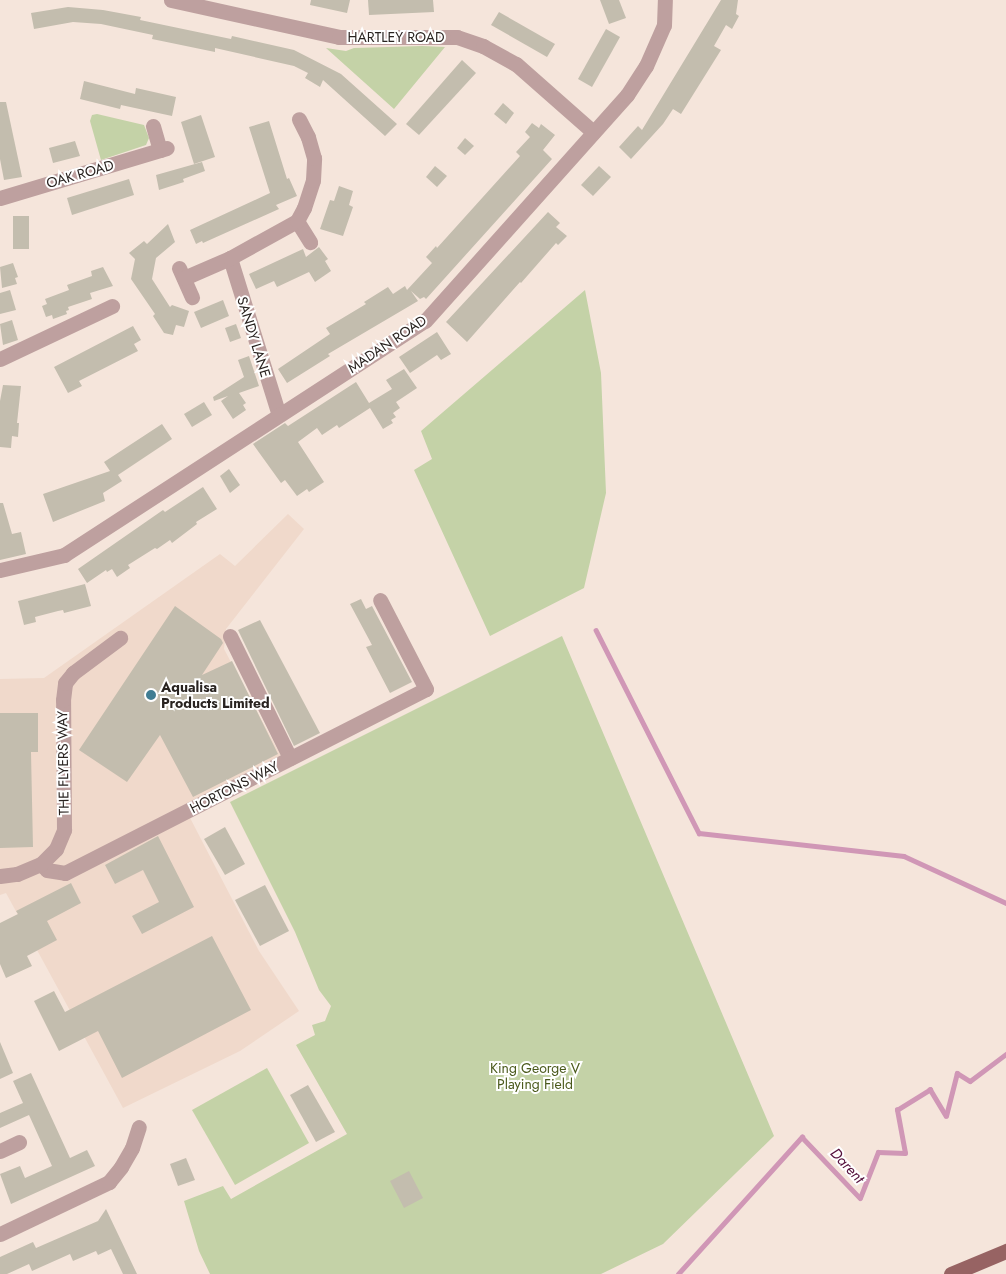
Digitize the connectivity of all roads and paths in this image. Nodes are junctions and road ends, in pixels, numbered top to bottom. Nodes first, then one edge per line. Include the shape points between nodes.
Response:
1 (665, 0) edge
2 (180, 1) edge
3 (299, 119) dead end
4 (152, 126) dead end
5 (593, 132) junction
6 (0, 198) edge
7 (297, 221) junction
8 (310, 242) dead end
9 (230, 258) junction
10 (192, 297) dead end
11 (112, 306) dead end
12 (0, 359) edge
13 (279, 415) junction
14 (0, 570) edge
15 (380, 600) dead end
16 (230, 636) dead end
17 (120, 638) dead end
18 (290, 758) junction
19 (41, 864) junction
20 (0, 876) edge
21 (139, 1127) dead end
22 (19, 1142) dead end
23 (0, 1151) edge
24 (1, 1230) edge
25 (1006, 1251) edge
26 (951, 1274) edge

1 - 5 street, MADAN ROAD via 664,25 646,66 627,96
2 - 5 street, HARTLEY ROAD via 338,37 457,37 483,46 516,64
3 - 7 street via 314,158 313,180
4 - 6 street, OAK ROAD via 164,149
5 - 13 street, MADAN ROAD via 425,321
7 - 8 street
7 - 9 street
9 - 10 street via 182,273
9 - 13 street, SANDY LANE
11 - 12 street
13 - 14 street, MADAN ROAD via 64,555
15 - 18 street, HORTONS WAY via 426,689
16 - 18 street
17 - 19 street, THE FLYERS WAY via 73,673 65,683 62,700 64,830 56,849
18 - 19 street, HORTONS WAY via 65,873 47,870
19 - 20 street, THE FLYERS WAY via 18,874
21 - 24 street via 132,1148 108,1182
22 - 23 street
25 - 26 main road

